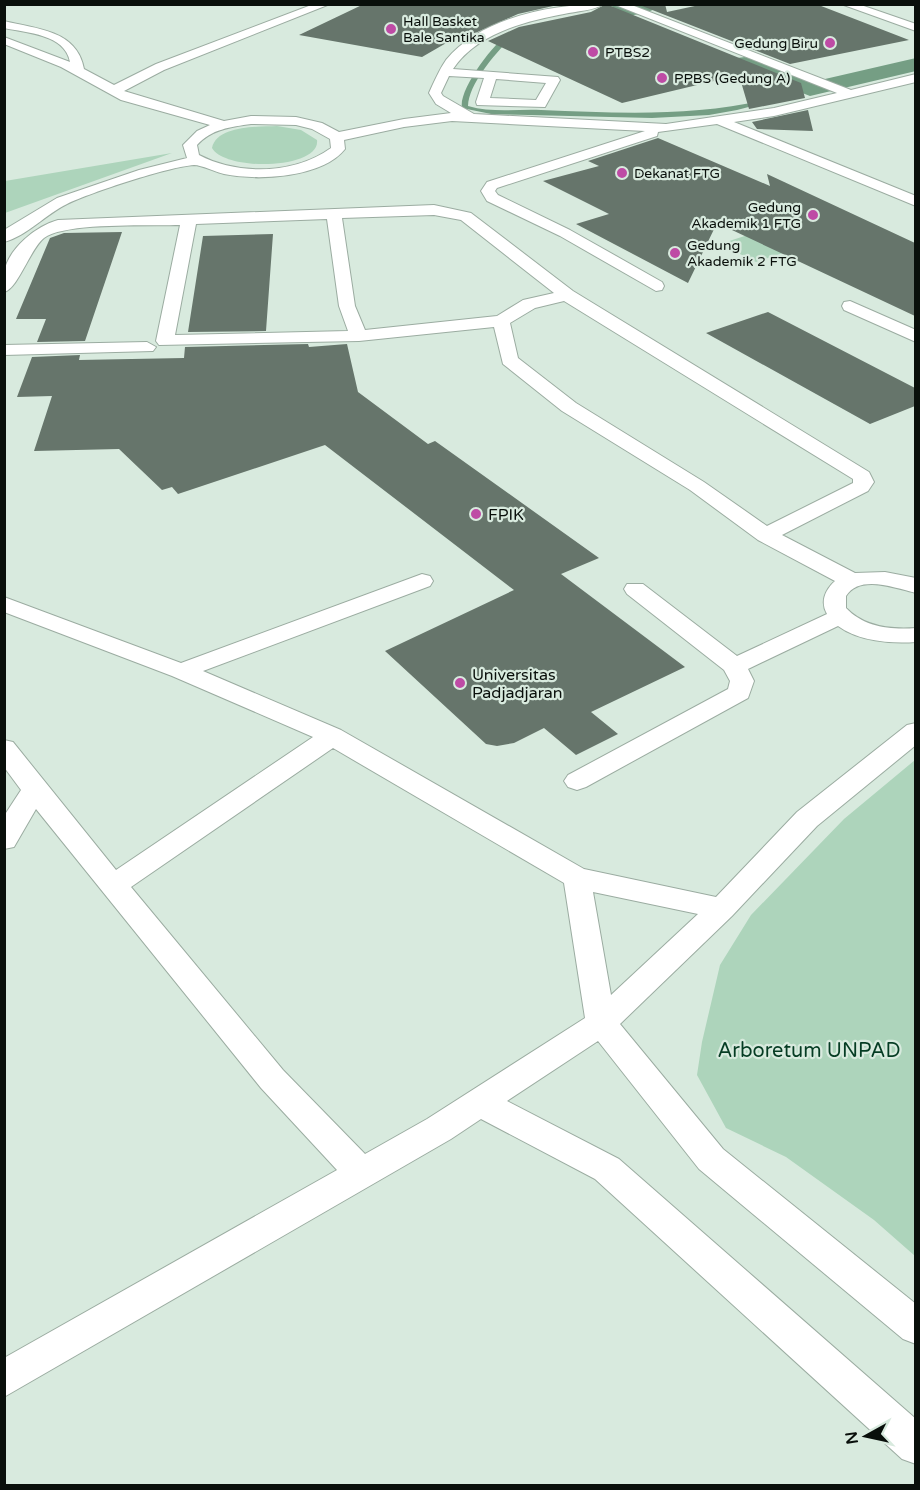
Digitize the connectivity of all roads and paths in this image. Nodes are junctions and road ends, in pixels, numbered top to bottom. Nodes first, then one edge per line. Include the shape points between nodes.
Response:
1 (326, 4) edge
2 (599, 4) edge
3 (846, 4) edge
4 (620, 6) edge
5 (566, 7) edge
6 (275, 10) dead end
7 (296, 16) junction
8 (4, 24) edge
9 (915, 28) edge
10 (4, 40) edge
11 (78, 71) junction
12 (445, 72) junction
13 (489, 75) junction
14 (915, 78) edge
15 (112, 91) junction
16 (847, 92) junction
17 (477, 118) junction
18 (720, 121) junction
19 (335, 122) dead end
20 (225, 125) junction
21 (317, 125) junction
22 (666, 128) junction
23 (337, 137) junction
24 (197, 160) junction
25 (915, 202) edge
26 (334, 215) junction
27 (189, 220) junction
28 (4, 237) edge
29 (4, 286) edge
30 (656, 286) dead end
31 (567, 295) junction
32 (850, 306) dead end
33 (501, 321) junction
34 (359, 336) junction
35 (915, 337) edge
36 (147, 347) dead end
37 (4, 350) edge
38 (766, 535) junction
39 (853, 580) junction
40 (422, 582) dead end
41 (915, 586) edge
42 (635, 589) dead end
43 (4, 604) edge
44 (841, 616) junction
45 (915, 635) edge
46 (734, 666) junction
47 (181, 671) junction
48 (915, 731) edge
49 (332, 736) junction
50 (4, 748) edge
51 (577, 781) dead end
52 (34, 789) junction
53 (4, 840) edge
54 (577, 878) junction
55 (114, 885) junction
56 (722, 909) junction
57 (601, 1023) junction
58 (480, 1103) junction
59 (361, 1173) junction
60 (915, 1327) edge
61 (4, 1379) edge
62 (915, 1445) edge

1 - 7 lane
2 - 5 lane
3 - 9 lane
4 - 16 lane
5 - 12 lane via 500,26 453,61
6 - 7 lane
7 - 15 lane via 160,67
8 - 11 lane via 58,38 77,57
10 - 11 lane
11 - 15 lane
12 - 13 lane
12 - 17 lane via 430,97
13 - 13 lane via 501,76 554,80 540,104 483,102
14 - 16 lane
15 - 20 lane
16 - 18 lane
17 - 22 lane
17 - 23 lane via 438,117
18 - 22 lane
18 - 25 lane
19 - 21 lane
20 - 21 lane via 270,119
20 - 24 lane via 194,139 190,151
21 - 23 lane
22 - 30 lane via 492,185 488,191 492,198 565,233
23 - 24 lane via 338,149 332,155 293,170 235,171
24 - 28 lane via 144,172 62,201
26 - 27 lane
26 - 31 lane via 434,210 466,216
26 - 34 lane via 347,306
27 - 29 lane via 58,225 41,230 31,239
27 - 34 lane via 165,341
31 - 33 lane via 529,304
31 - 38 lane via 862,476 861,487
32 - 35 lane
33 - 34 lane
33 - 38 lane via 505,350 517,369
36 - 37 lane
38 - 39 lane
39 - 41 lane via 886,578
39 - 44 lane via 835,596
40 - 47 lane
42 - 46 lane
43 - 47 lane
44 - 45 lane via 869,633 888,637
44 - 46 lane
46 - 51 lane via 742,681 739,693
47 - 49 lane
48 - 56 lane via 807,819
49 - 54 lane
49 - 55 lane
50 - 52 lane
52 - 53 lane
52 - 55 lane
54 - 56 lane
54 - 57 lane
55 - 59 lane via 272,1079
56 - 57 lane
57 - 58 lane
57 - 60 lane via 711,1160
58 - 59 lane
58 - 62 lane via 607,1169
59 - 61 lane

